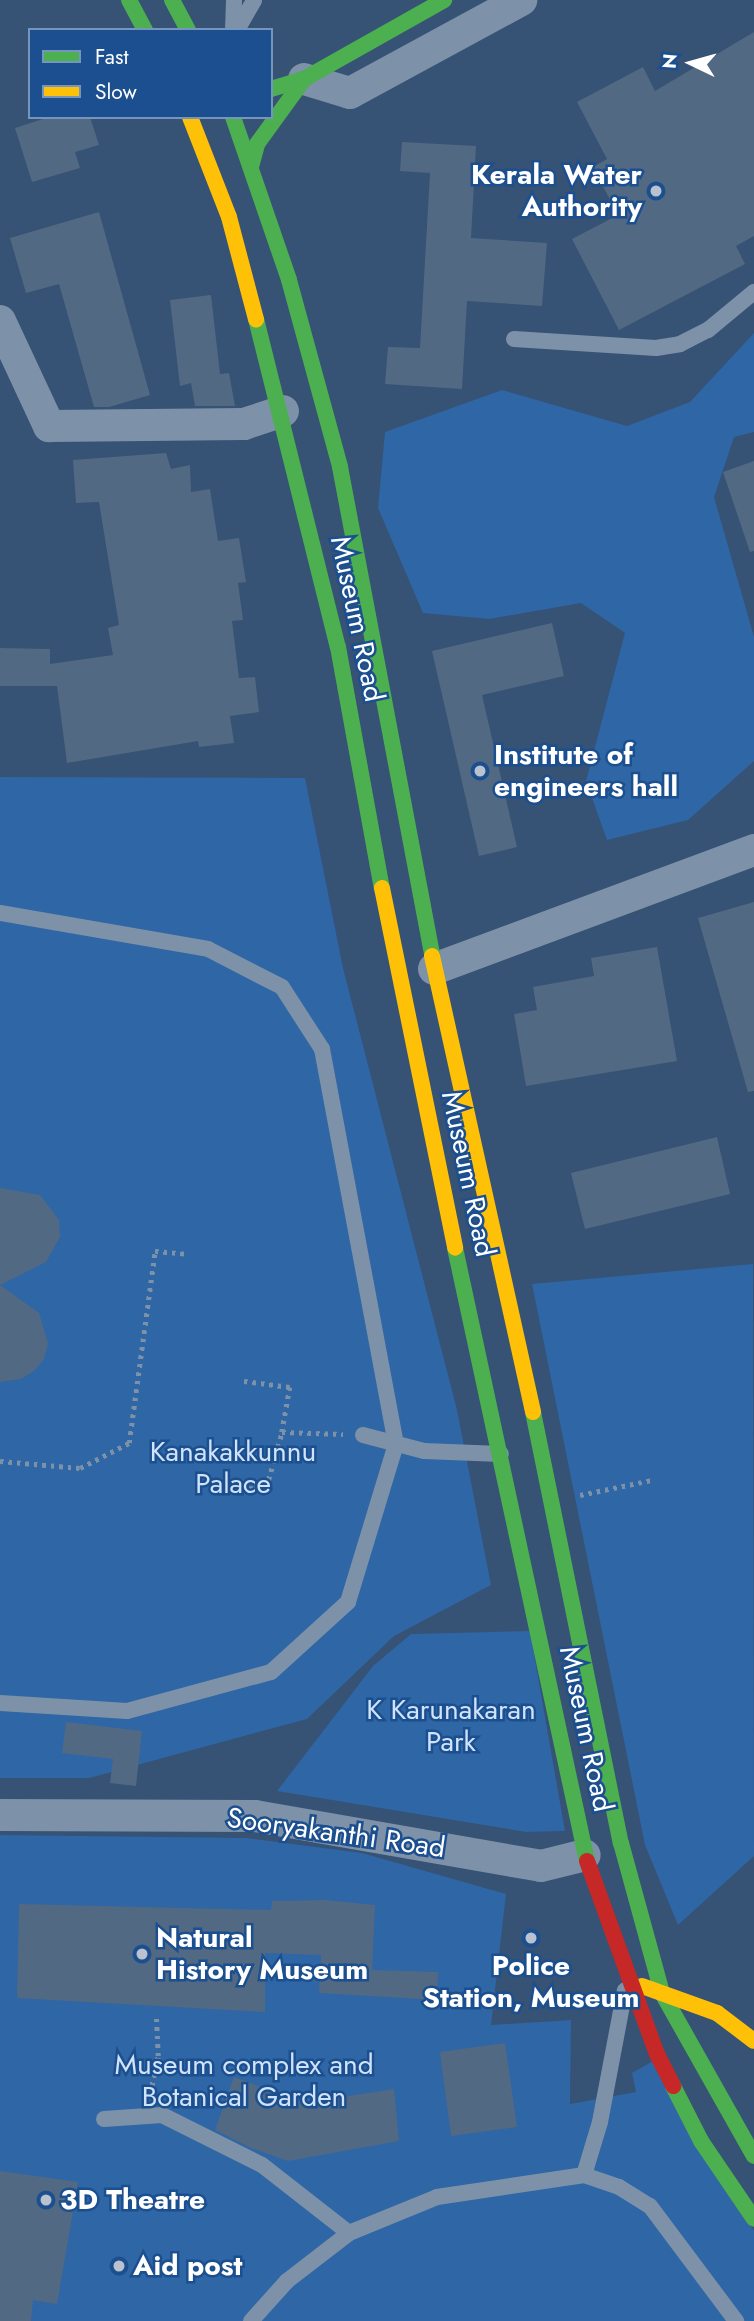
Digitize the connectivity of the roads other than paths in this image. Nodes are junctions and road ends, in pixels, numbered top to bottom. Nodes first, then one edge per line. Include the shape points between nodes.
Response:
1 (129, 0) edge
2 (172, 0) edge
3 (234, 0) edge
4 (254, 0) edge
5 (444, 0) edge
6 (521, 0) edge
7 (144, 28) edge
8 (187, 28) edge
9 (235, 28) edge
10 (236, 28) edge
11 (304, 79) junction
12 (273, 88) edge
13 (234, 119) edge
14 (197, 120) edge
15 (251, 167) junction
16 (754, 292) edge
17 (0, 321) edge
18 (514, 339) dead end
19 (283, 411) junction
20 (754, 850) edge
21 (0, 913) edge
22 (434, 969) junction
23 (363, 1435) road end
24 (396, 1444) junction
25 (503, 1455) junction
26 (0, 1703) edge
27 (0, 1815) edge
28 (586, 1855) junction
29 (654, 1966) junction
30 (677, 1974) dead end
31 (627, 1981) junction
32 (662, 1993) junction
33 (754, 2041) edge
34 (104, 2119) dead end
35 (754, 2156) edge
36 (584, 2175) junction
37 (754, 2220) edge
38 (349, 2233) junction
39 (251, 2321) edge
40 (736, 2321) edge

1 - 7 main road
2 - 8 main road
3 - 9 lane
4 - 10 lane
5 - 11 main road
6 - 11 street via 351,93
11 - 12 main road
11 - 15 main road via 257,144
13 - 15 main road, Museum Road
14 - 19 main road, Museum Road
15 - 22 main road, Museum Road via 289,280 340,467
16 - 18 lane via 708,330 680,344 656,348
17 - 19 street via 49,426 244,425
19 - 25 main road, Museum Road via 338,647 398,979
20 - 22 street
21 - 24 lane via 208,949 282,987 322,1049
22 - 29 main road, Museum Road via 552,1500 621,1843
23 - 24 lane
24 - 25 lane via 424,1451
24 - 26 lane via 348,1602 271,1672 127,1711
25 - 28 main road, Museum Road
27 - 28 street, Sooryakanthi Road via 256,1816 541,1866
28 - 31 main road, Museum Road
29 - 30 main road
29 - 31 main road
29 - 32 main road, Museum Road
31 - 32 main road
31 - 36 lane via 600,2122
31 - 37 main road, Museum Road via 669,2081 701,2141
32 - 33 main road via 717,2013
32 - 35 main road, Museum Road
34 - 38 lane via 162,2115 262,2165
36 - 38 lane via 437,2197
36 - 40 lane via 619,2187 650,2206
38 - 39 lane via 287,2281

